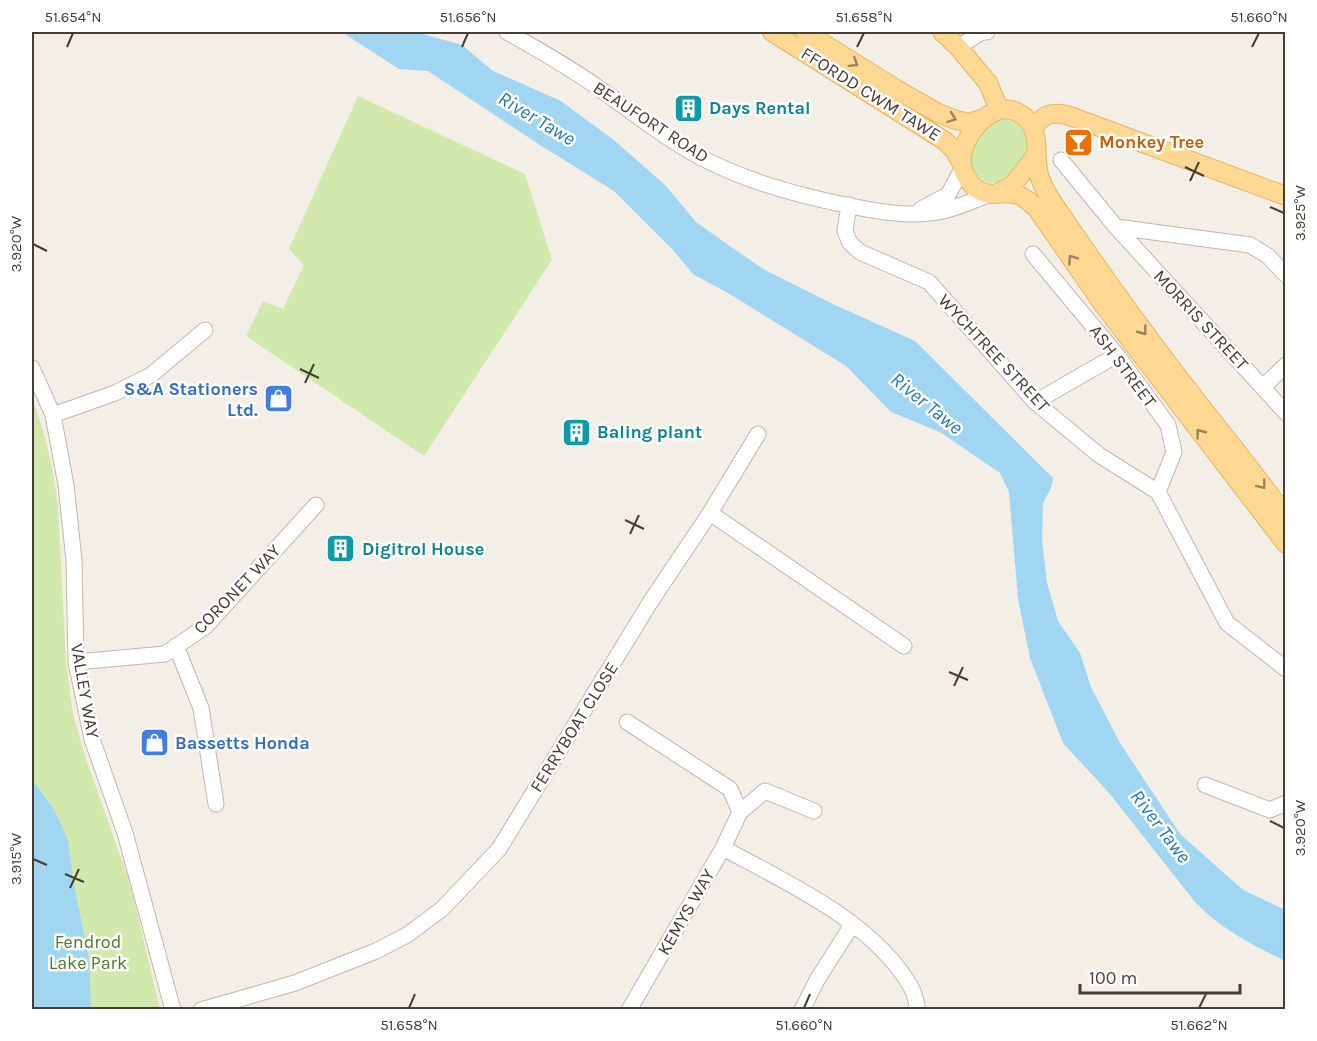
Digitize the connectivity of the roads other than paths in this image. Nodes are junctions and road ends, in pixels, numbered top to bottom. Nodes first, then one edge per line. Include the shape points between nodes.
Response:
1 (507, 32) edge
2 (772, 32) edge
3 (805, 32) edge
4 (942, 32) edge
5 (987, 32) edge
6 (958, 46) junction
7 (991, 114) junction
8 (1034, 126) junction
9 (1035, 155) junction
10 (1061, 160) dead end
11 (962, 166) junction
12 (995, 193) junction
13 (1286, 196) edge
14 (849, 205) junction
15 (910, 214) junction
16 (1116, 227) junction
17 (1033, 254) dead end
18 (1286, 275) edge
19 (205, 330) dead end
20 (1117, 355) junction
21 (1286, 365) edge
22 (32, 368) edge
23 (1263, 387) junction
24 (1035, 402) junction
25 (1286, 413) edge
26 (53, 415) junction
27 (758, 434) dead end
28 (1158, 492) junction
29 (316, 505) dead end
30 (1278, 512) edge
31 (710, 513) junction
32 (1286, 544) edge
33 (1286, 555) edge
34 (176, 646) junction
35 (904, 646) dead end
36 (76, 662) junction
37 (1286, 669) edge
38 (627, 722) dead end
39 (1205, 785) dead end
40 (1286, 803) edge
41 (216, 804) dead end
42 (814, 811) dead end
43 (740, 812) junction
44 (723, 848) junction
45 (852, 925) junction
46 (173, 1010) edge
47 (201, 1010) edge
48 (629, 1010) edge
49 (802, 1010) edge
50 (918, 1010) edge

1 - 14 street, BEAUFORT ROAD via 599,87 656,130 702,158 757,182
2 - 11 main road, FFORDD CWM TAWE via 945,141
3 -> 7 main road, FFORDD CWM TAWE via 938,113 969,123
4 - 6 main road
5 - 6 street
6 - 7 main road via 988,83
7 - 8 main road via 1016,111
7 - 11 main road via 968,139
8 - 9 main road
8 - 13 main road via 1044,115 1067,115
9 - 12 main road via 1012,186
9 -> 30 main road via 1039,177 1049,197 1108,284
10 - 16 street, MORRIS STREET
11 - 12 main road via 973,185
11 - 15 street via 948,195
12 - 15 street, BEAUFORT ROAD via 954,208
30 -> 12 main road via 1105,307 1037,209 1015,194
14 - 15 street, BEAUFORT ROAD
14 - 24 street, WYCHTREE STREET via 845,231 849,243 860,252 929,282
16 - 18 street via 1250,245 1268,256
16 - 23 street, MORRIS STREET
17 - 20 street, ASH STREET
19 - 26 street via 151,375 115,393
20 - 24 street
20 - 28 street, ASH STREET via 1168,426 1173,452
21 - 23 street
22 - 26 street, VALLEY WAY
23 - 25 street, MORRIS STREET
24 - 28 street, WYCHTREE STREET via 1099,455
26 - 36 street, VALLEY WAY via 74,560
27 - 31 street, FERRYBOAT CLOSE
28 - 37 street, WYCHTREE STREET via 1227,622
29 - 34 street, CORONET WAY via 206,626
30 - 32 main road
30 - 33 main road
31 - 35 street
31 - 47 street, FERRYBOAT CLOSE via 632,631 499,849 442,909 407,935 376,951 295,983
34 - 36 street, CORONET WAY via 165,654
34 - 41 street via 201,708
36 - 46 street, VALLEY WAY via 92,740 125,833
38 - 43 street via 730,789
39 - 40 street via 1270,810
42 - 43 street via 765,791
43 - 44 street, KEMYS WAY
44 - 45 street via 815,898
44 - 48 street, KEMYS WAY
45 - 49 street
45 - 50 street via 883,949 912,988

